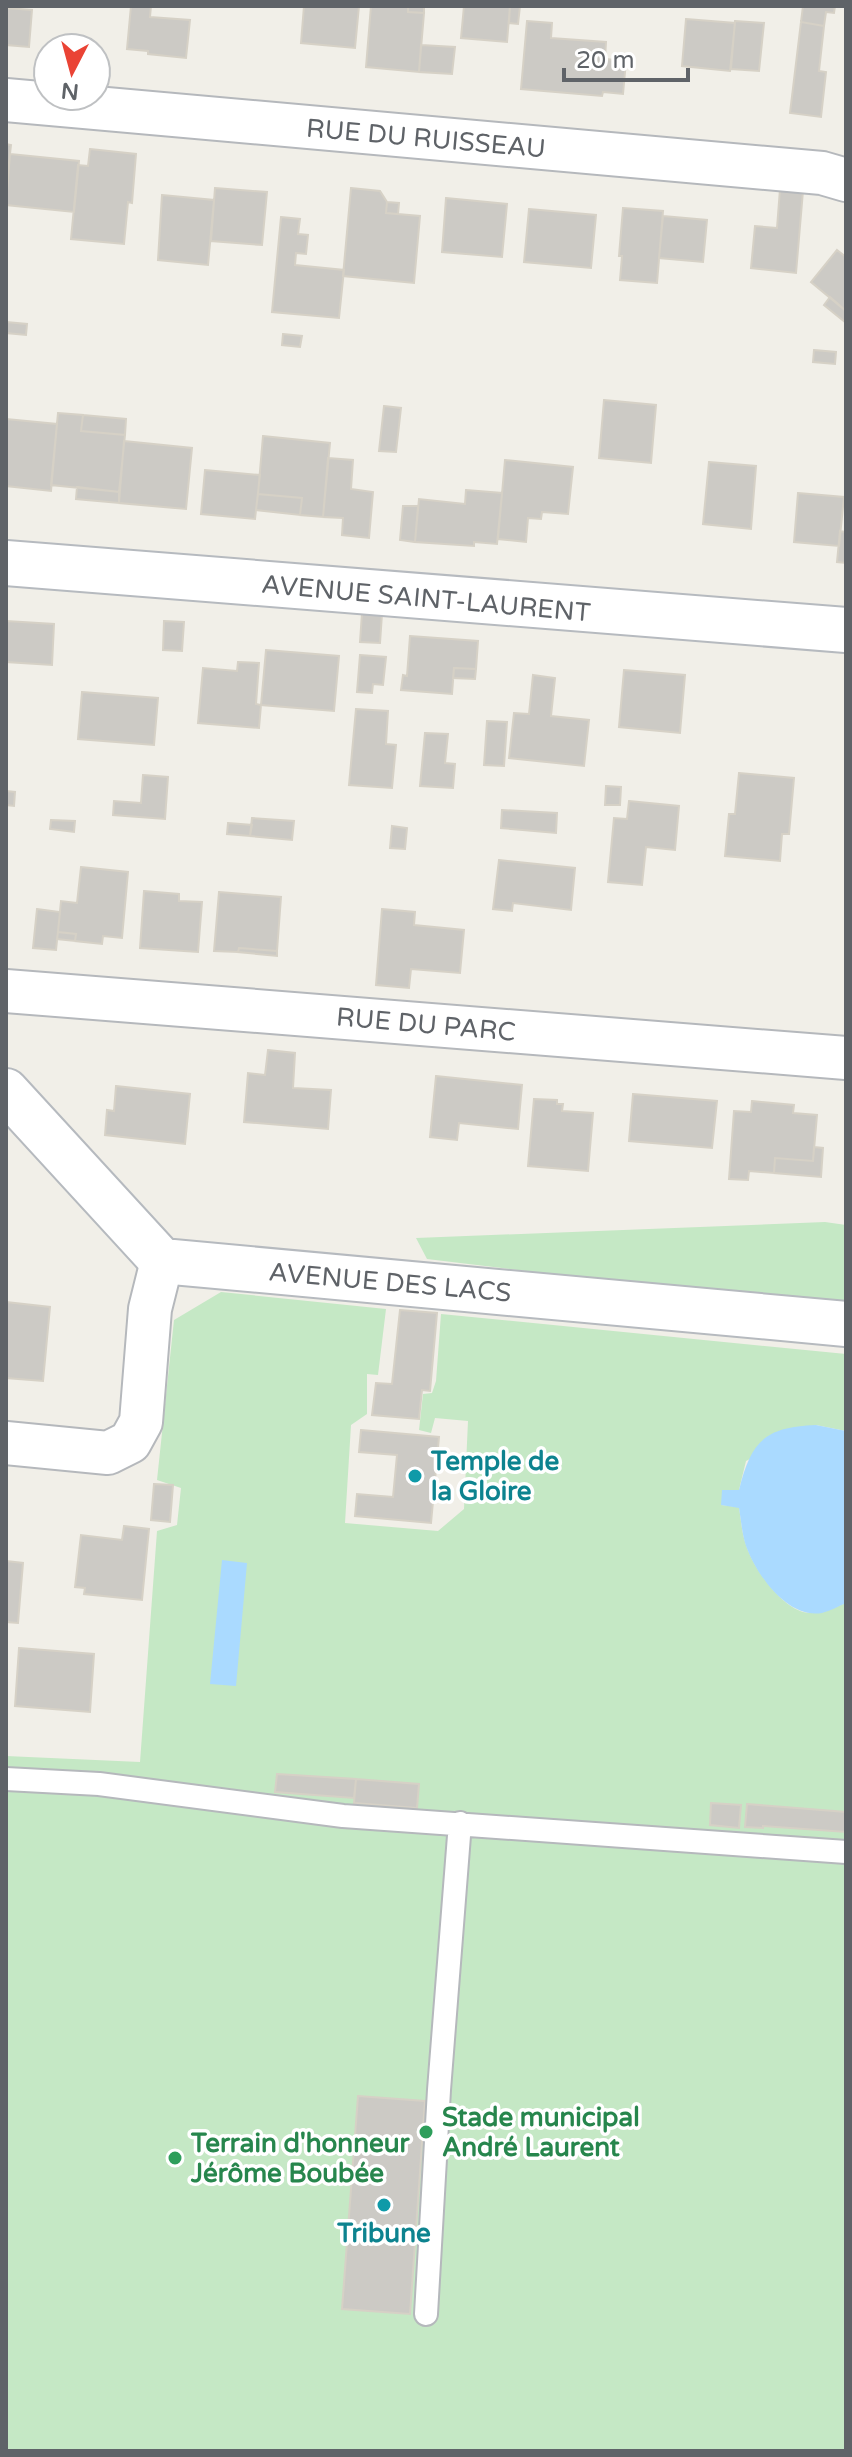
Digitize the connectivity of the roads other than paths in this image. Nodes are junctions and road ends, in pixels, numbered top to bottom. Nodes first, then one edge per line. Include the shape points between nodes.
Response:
1 (6, 100) edge
2 (846, 180) edge
3 (6, 563) edge
4 (846, 630) edge
5 (6, 991) edge
6 (846, 1058) edge
7 (6, 1091) edge
8 (162, 1261) junction
9 (846, 1324) edge
10 (6, 1443) edge
11 (6, 1779) edge
12 (460, 1823) junction
13 (846, 1852) edge
14 (426, 2314) dead end

1 - 2 street, RUE DU RUISSEAU via 822,173
3 - 4 street, AVENUE SAINT-LAURENT
5 - 6 street, RUE DU PARC
7 - 8 street
8 - 9 street, AVENUE DES LACS
8 - 10 street via 150,1309 141,1422 130,1442 108,1453
11 - 12 lane via 99,1784 343,1816
12 - 13 lane
12 - 14 lane

